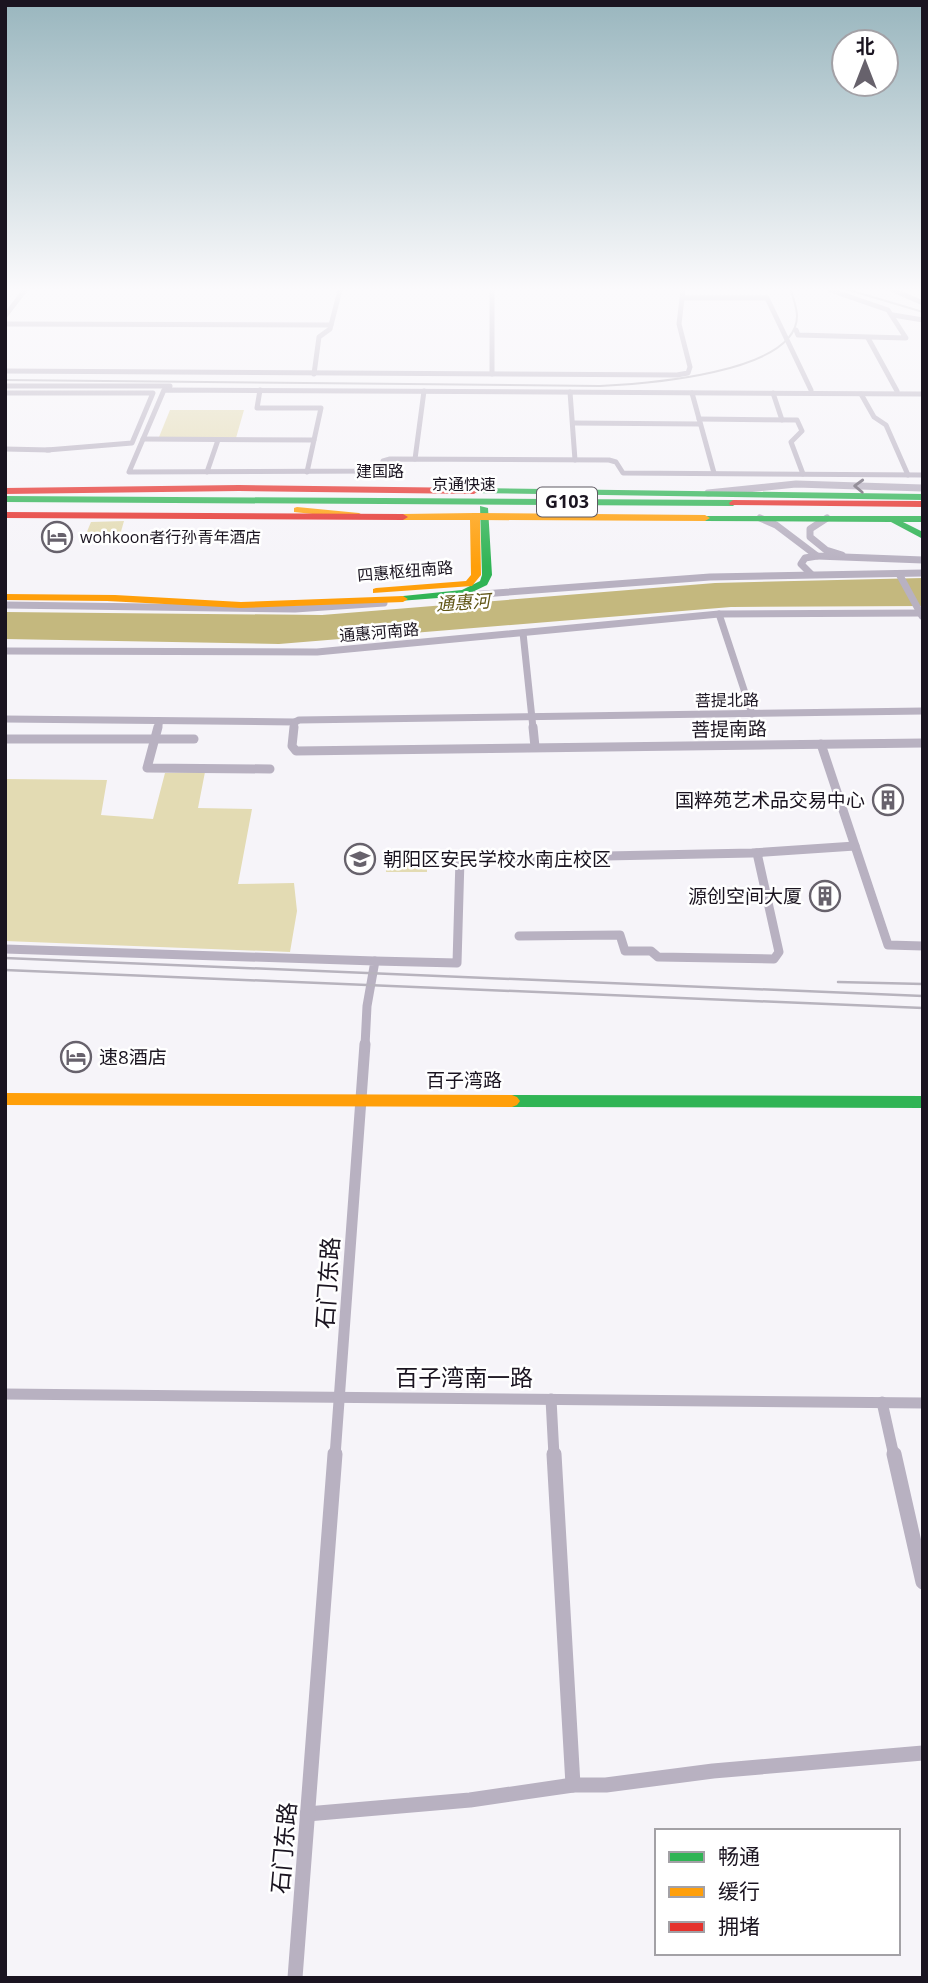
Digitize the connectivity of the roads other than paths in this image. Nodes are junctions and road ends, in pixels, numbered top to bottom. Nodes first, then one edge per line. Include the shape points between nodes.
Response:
1 (807, 383) edge
2 (892, 383) edge
3 (319, 384) joint
4 (5, 386) edge
5 (260, 390) junction
6 (811, 390) junction
7 (424, 391) junction
8 (897, 391) junction
9 (570, 392) junction
10 (5, 393) edge
11 (692, 393) junction
12 (773, 393) junction
13 (923, 393) edge
14 (861, 394) junction
15 (782, 420) junction
16 (699, 421) junction
17 (573, 423) junction
18 (144, 439) junction
19 (218, 440) junction
20 (314, 440) junction
21 (135, 447) dead end
22 (5, 449) edge
23 (47, 450) junction
24 (415, 459) junction
25 (575, 460) junction
26 (207, 472) junction
27 (307, 472) junction
28 (714, 473) junction
29 (803, 474) junction
30 (908, 475) junction
31 (923, 475) edge
32 (923, 488) edge
33 (5, 491) edge
34 (132, 492) junction
35 (249, 493) junction
36 (533, 494) junction
37 (697, 495) junction
38 (923, 497) edge
39 (5, 499) edge
40 (211, 499) junction
41 (466, 501) junction
42 (923, 504) edge
43 (5, 507) edge
44 (270, 507) junction
45 (923, 511) edge
46 (5, 516) edge
47 (359, 516) junction
48 (475, 516) junction
49 (760, 518) junction
50 (827, 518) junction
51 (890, 518) junction
52 (923, 519) edge
53 (923, 536) edge
54 (817, 556) junction
55 (896, 558) junction
56 (923, 558) edge
57 (899, 573) junction
58 (923, 573) edge
59 (811, 574) junction
60 (469, 584) junction
61 (5, 595) edge
62 (107, 597) junction
63 (5, 605) edge
64 (719, 614) junction
65 (922, 614) edge
66 (523, 633) junction
67 (5, 651) edge
68 (923, 711) edge
69 (752, 714) junction
70 (532, 717) junction
71 (5, 719) edge
72 (160, 721) junction
73 (295, 722) junction
74 (5, 739) edge
75 (155, 739) junction
76 (194, 739) dead end
77 (923, 743) edge
78 (821, 744) junction
79 (535, 747) junction
80 (270, 769) dead end
81 (855, 846) junction
82 (757, 853) junction
83 (519, 936) dead end
84 (923, 946) edge
85 (5, 949) edge
86 (375, 961) junction
87 (363, 1098) junction
88 (5, 1099) edge
89 (923, 1102) edge
90 (5, 1394) edge
91 (340, 1398) junction
92 (551, 1399) junction
93 (882, 1402) junction
94 (923, 1403) edge
95 (923, 1582) edge
96 (923, 1753) edge
97 (573, 1785) junction
98 (307, 1814) junction
99 (295, 1978) edge

1 - 6 street
2 - 8 street
3 - 4 street
3 - 6 street
5 - 7 street
5 - 18 street via 164,390
5 - 20 street via 257,408 321,408
6 - 8 street
7 - 9 street
7 - 24 street
8 - 13 street
9 - 11 street
9 - 17 street
10 - 23 street via 153,393 132,443
11 - 12 street
11 - 16 street
12 - 14 street
12 - 15 street
13 - 14 street
14 - 30 street via 874,417 886,425
15 - 16 street
15 - 29 street via 797,420 802,431 791,442
16 - 17 street
16 - 28 street
17 - 25 street
18 - 19 street
18 - 26 street via 129,472
19 - 20 street
19 - 26 street
20 - 27 street
21 - 23 street
22 - 23 street
24 - 25 street
24 - 27 street via 383,461 380,471
25 - 28 street via 617,462 623,473
26 - 27 street
28 - 29 street
29 - 30 street
30 - 31 street
32 -> 37 street via 796,484
33 - 34 main road, 建国路
34 - 35 main road
34 - 36 main road, 建国路 via 479,489
35 - 40 main road
35 - 62 main road via 460,495 482,505 485,513 487,575 484,583 464,593 324,604 176,603
36 - 37 main road, 建国路
36 - 41 main road
37 - 38 main road, 建国路
39 - 40 main road, 京通快速 / G103
40 - 41 main road, 京通快速 / G103
41 - 42 main road, 京通快速 / G103
43 - 44 main road, 京通快速 / G103
44 - 45 main road, 京通快速 / G103
44 - 47 main road
46 - 47 main road
47 - 48 main road
48 - 49 main road
48 - 60 main road via 476,575
49 - 50 main road
49 - 54 street via 776,524
50 - 51 main road
50 - 55 street via 810,529 810,537 826,550
51 - 52 main road
51 - 53 main road
54 - 55 street
54 - 59 street via 805,558 801,564
55 - 56 street
57 - 58 street
57 - 59 street
57 - 65 street
59 - 63 street via 710,576 295,609
60 - 61 main road, 四惠枢纽南路 via 313,596
60 - 62 main road, 四惠枢纽南路 via 318,599
61 - 62 main road, 四惠枢纽南路
64 - 65 street, 通惠河南路
64 - 66 street, 通惠河南路
64 - 69 street
66 - 67 street, 通惠河南路 via 317,652
66 - 70 street
68 - 69 street, 菩提北路
69 - 70 street, 菩提北路
70 - 73 street, 菩提北路
70 - 79 street
71 - 72 street, 菩提北路
72 - 73 street, 菩提北路
72 - 75 street
73 - 79 street, 菩提南路 via 292,746 296,751
74 - 75 street
75 - 76 street
75 - 80 street via 147,768
77 - 78 street, 菩提南路
78 - 79 street, 菩提南路
78 - 81 street
81 - 82 street
81 - 84 street via 888,946
82 - 83 street via 779,952 774,959 658,957 651,951 625,951 620,935
82 - 86 street via 460,859 457,963
85 - 86 street
86 - 87 street, 石门东路 via 366,1006
87 - 88 main road, 百子湾路
87 - 89 main road, 百子湾路
87 - 91 street, 石门东路
90 - 91 street, 百子湾南一路
91 - 92 street, 百子湾南一路
91 - 98 street, 石门东路
92 - 93 street, 百子湾南一路
92 - 97 street
93 - 94 street, 百子湾南一路
93 - 95 street
96 - 97 street
97 - 98 street via 470,1800
98 - 99 street, 石门东路

